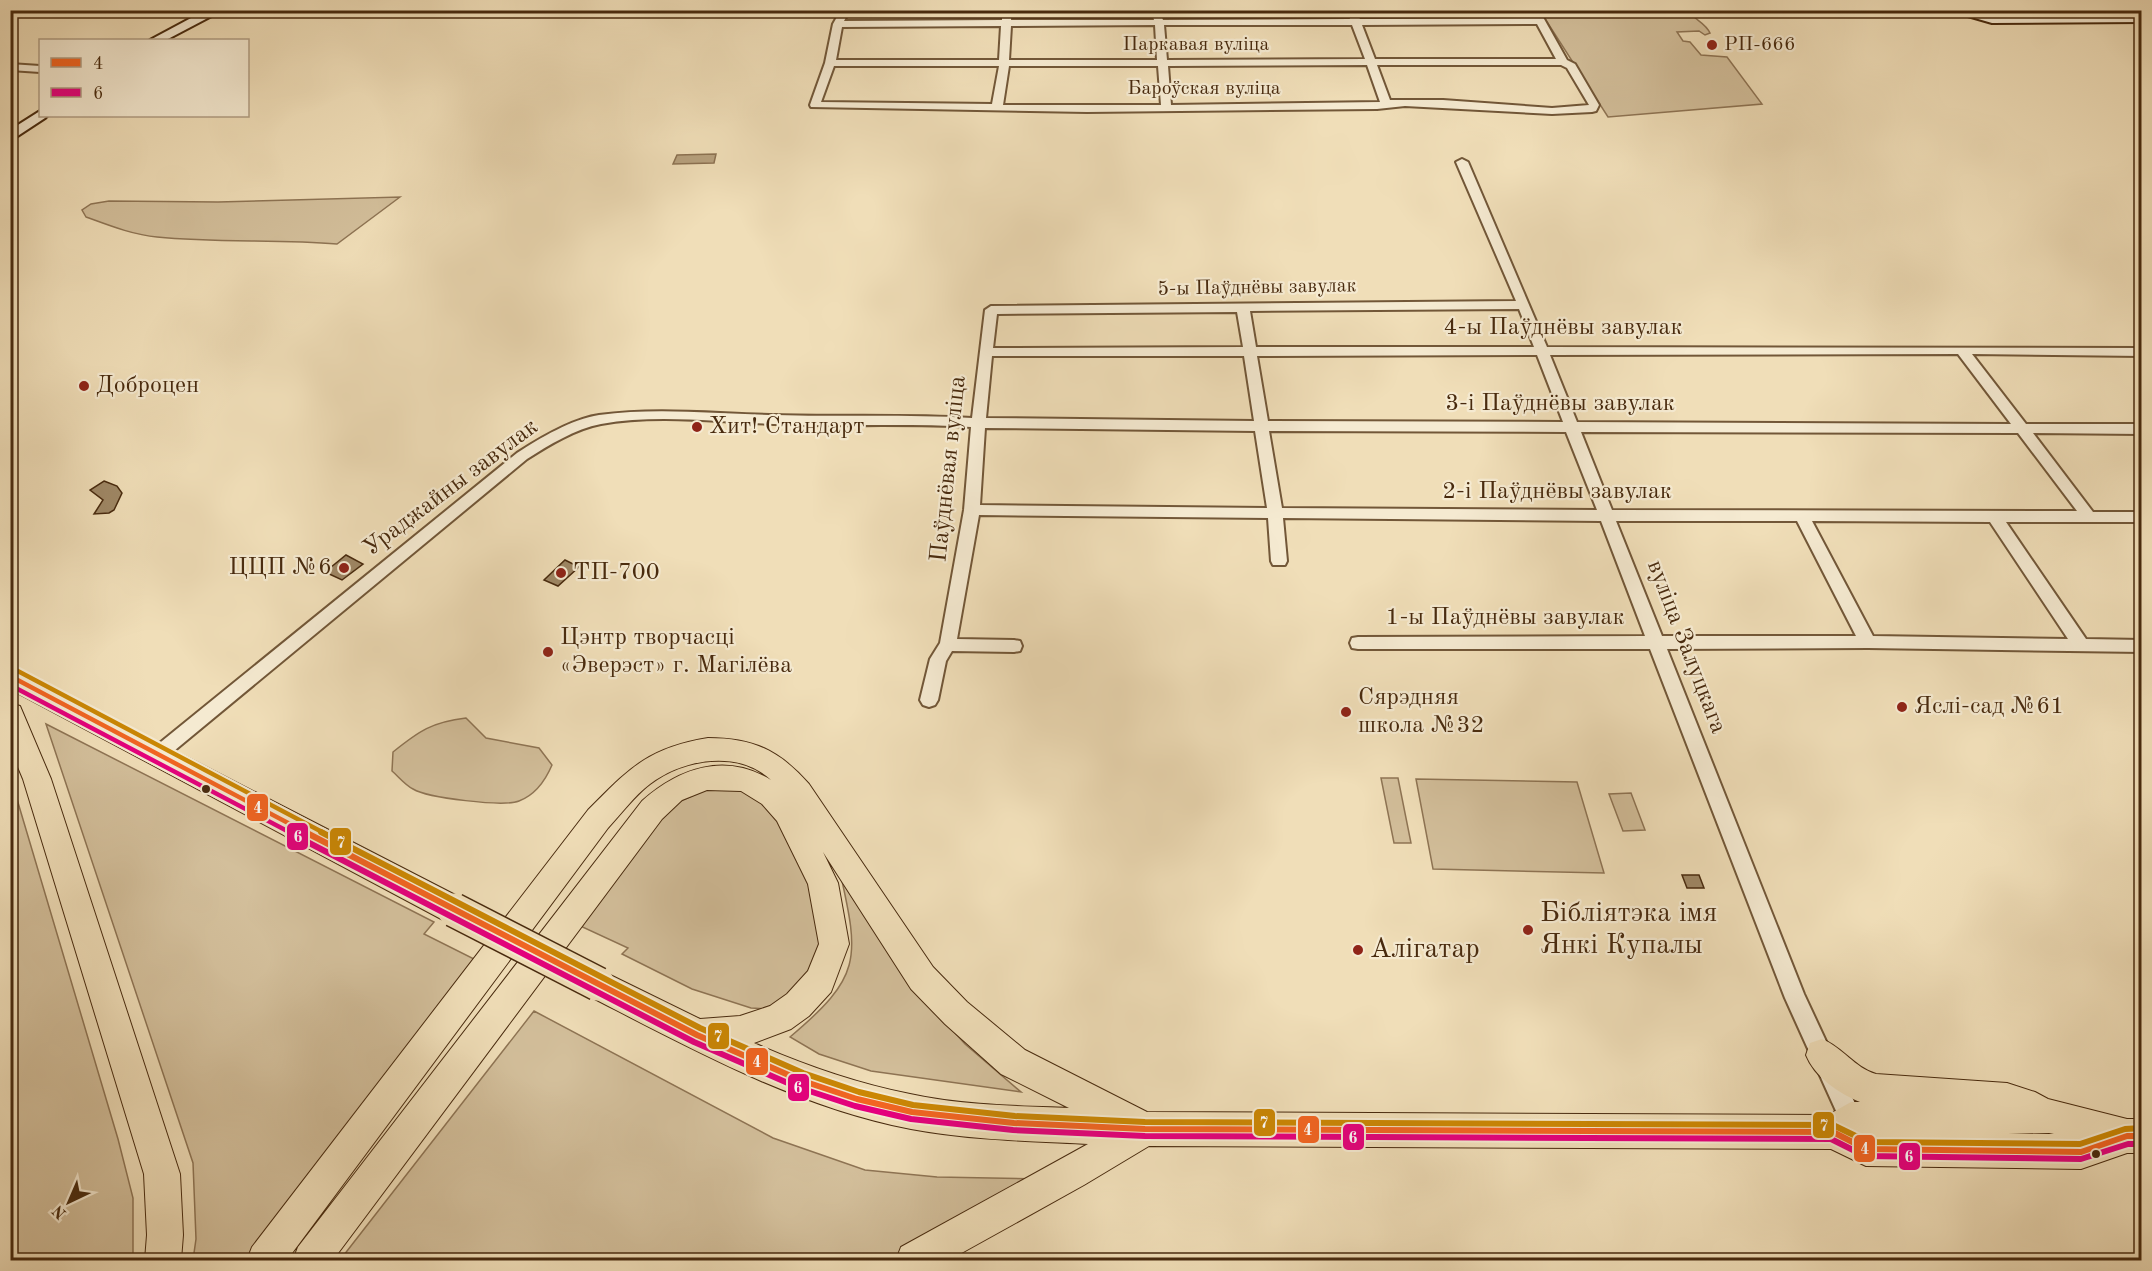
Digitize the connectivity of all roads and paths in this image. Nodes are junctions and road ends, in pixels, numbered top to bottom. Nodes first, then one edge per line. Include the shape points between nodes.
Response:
1 (217, 10) edge
2 (846, 10) edge
3 (1007, 10) edge
4 (1155, 10) edge
5 (1352, 10) edge
6 (1534, 10) edge
7 (1953, 10) edge
8 (2142, 18) edge
9 (1356, 21) junction
10 (1539, 21) junction
11 (1159, 22) junction
12 (838, 24) junction
13 (1005, 24) junction
14 (159, 39) edge
15 (1370, 61) junction
16 (1563, 62) junction
17 (830, 63) junction
18 (1004, 63) junction
19 (1163, 63) junction
20 (10, 67) edge
21 (39, 69) edge
22 (1386, 103) junction
23 (1166, 107) junction
24 (997, 108) junction
25 (39, 117) edge
26 (10, 136) edge
27 (1462, 162) dead end
28 (1524, 305) junction
29 (1243, 307) junction
30 (991, 310) joint
31 (1962, 350) junction
32 (1248, 351) junction
33 (1542, 351) junction
34 (985, 352) junction
35 (2142, 352) edge
36 (978, 423) junction
37 (1260, 426) junction
38 (1572, 426) junction
39 (2021, 429) junction
40 (2142, 429) edge
41 (972, 510) junction
42 (1275, 514) junction
43 (1604, 514) junction
44 (1801, 515) junction
45 (1995, 517) junction
46 (2142, 517) edge
47 (2090, 518) junction
48 (1279, 561) dead end
49 (1657, 642) junction
50 (1868, 642) junction
51 (1359, 643) dead end
52 (948, 645) junction
53 (2081, 645) junction
54 (1014, 646) dead end
55 (2142, 646) edge
56 (10, 676) edge
57 (929, 700) dead end
58 (10, 714) edge
59 (157, 755) junction
60 (697, 1035) junction
61 (1822, 1055) junction
62 (417, 1056) junction
63 (454, 1074) junction
64 (2049, 1116) junction
65 (1842, 1126) junction
66 (1145, 1129) junction
67 (2134, 1136) edge
68 (163, 1260) edge
69 (265, 1260) edge
70 (311, 1260) edge
71 (914, 1260) edge

1 - 14 main road
2 - 12 street
3 - 13 street
4 - 11 street
5 - 9 street
6 - 10 street
7 - 8 main road via 1992,19
9 - 10 street
9 - 11 street
9 - 15 street
10 - 16 street
11 - 13 street
11 - 19 street
12 - 13 street
12 - 17 street
13 - 18 street
15 - 16 street, Паркавая вуліца
15 - 19 street, Паркавая вуліца
15 - 22 street
16 - 22 street, Бароўская вуліца via 1571,66 1594,105 1592,109
17 - 18 street, Паркавая вуліца
17 - 24 street, Бароўская вуліца via 815,105
18 - 19 street, Паркавая вуліца
18 - 24 street
19 - 23 street
20 - 21 street
22 - 23 street, Бароўская вуліца
23 - 24 street, Бароўская вуліца
25 - 26 main road
27 - 28 street, вуліца Залуцкага
28 - 29 street, 5-ы Паўднёвы завулак
28 - 33 street, вуліца Залуцкага
29 - 30 street, 5-ы Паўднёвы завулак
29 - 32 street
30 - 34 street, Паўднёвая вуліца
31 - 33 street, 4-ы Паўднёвы завулак
31 - 35 street, 4-ы Паўднёвы завулак
31 - 39 street
32 - 33 street, 4-ы Паўднёвы завулак
32 - 34 street, 4-ы Паўднёвы завулак
32 - 37 street
33 - 38 street, вуліца Залуцкага
34 - 36 street, Паўднёвая вуліца
36 - 37 street, 3-і Паўднёвы завулак
36 - 41 street, Паўднёвая вуліца
36 - 59 street, Ураджайны завулак via 650,415 598,420 567,431 548,439 484,484
37 - 38 street, 3-і Паўднёвы завулак
37 - 42 street
38 - 39 street, 3-і Паўднёвы завулак
38 - 43 street, вуліца Залуцкага
39 - 40 street, 3-і Паўднёвы завулак
39 - 47 street
41 - 42 street, 2-і Паўднёвы завулак
41 - 52 street, Паўднёвая вуліца
42 - 43 street, 2-і Паўднёвы завулак
42 - 48 street
43 - 44 street, 2-і Паўднёвы завулак
43 - 49 street, вуліца Залуцкага
44 - 45 street, 2-і Паўднёвы завулак
44 - 50 street
45 - 47 street, 2-і Паўднёвы завулак
45 - 53 street
46 - 47 street, 2-і Паўднёвы завулак
49 - 50 street, 1-ы Паўднёвы завулак
49 - 51 street, 1-ы Паўднёвы завулак
49 - 61 street, вуліца Залуцкага via 1795,998
50 - 53 street, 1-ы Паўднёвы завулак
52 - 54 street
52 - 57 street, Паўднёвая вуліца via 938,659
53 - 55 street, 1-ы Паўднёвы завулак
56 - 59 main road
58 - 68 main road via 37,779 162,1174
59 - 60 main road, bridge
60 - 63 main road via 740,1032 780,1018 820,981 834,944 824,883 787,812 772,795 746,779 707,778 689,783 652,810
60 - 66 main road via 800,1080 912,1112 1014,1123
61 - 64 main road via 1856,1083 1874,1090 2015,1100
61 - 65 street, вуліца Залуцкага
62 - 63 main road
62 - 66 main road via 598,819 640,776 677,755 728,749 752,754 776,767 799,792 922,978 956,1013 1013,1062
62 - 69 main road
63 - 70 main road
64 - 65 main road
64 - 67 main road
65 - 66 main road
65 - 67 main road via 1866,1149 2081,1152
66 - 71 main road

